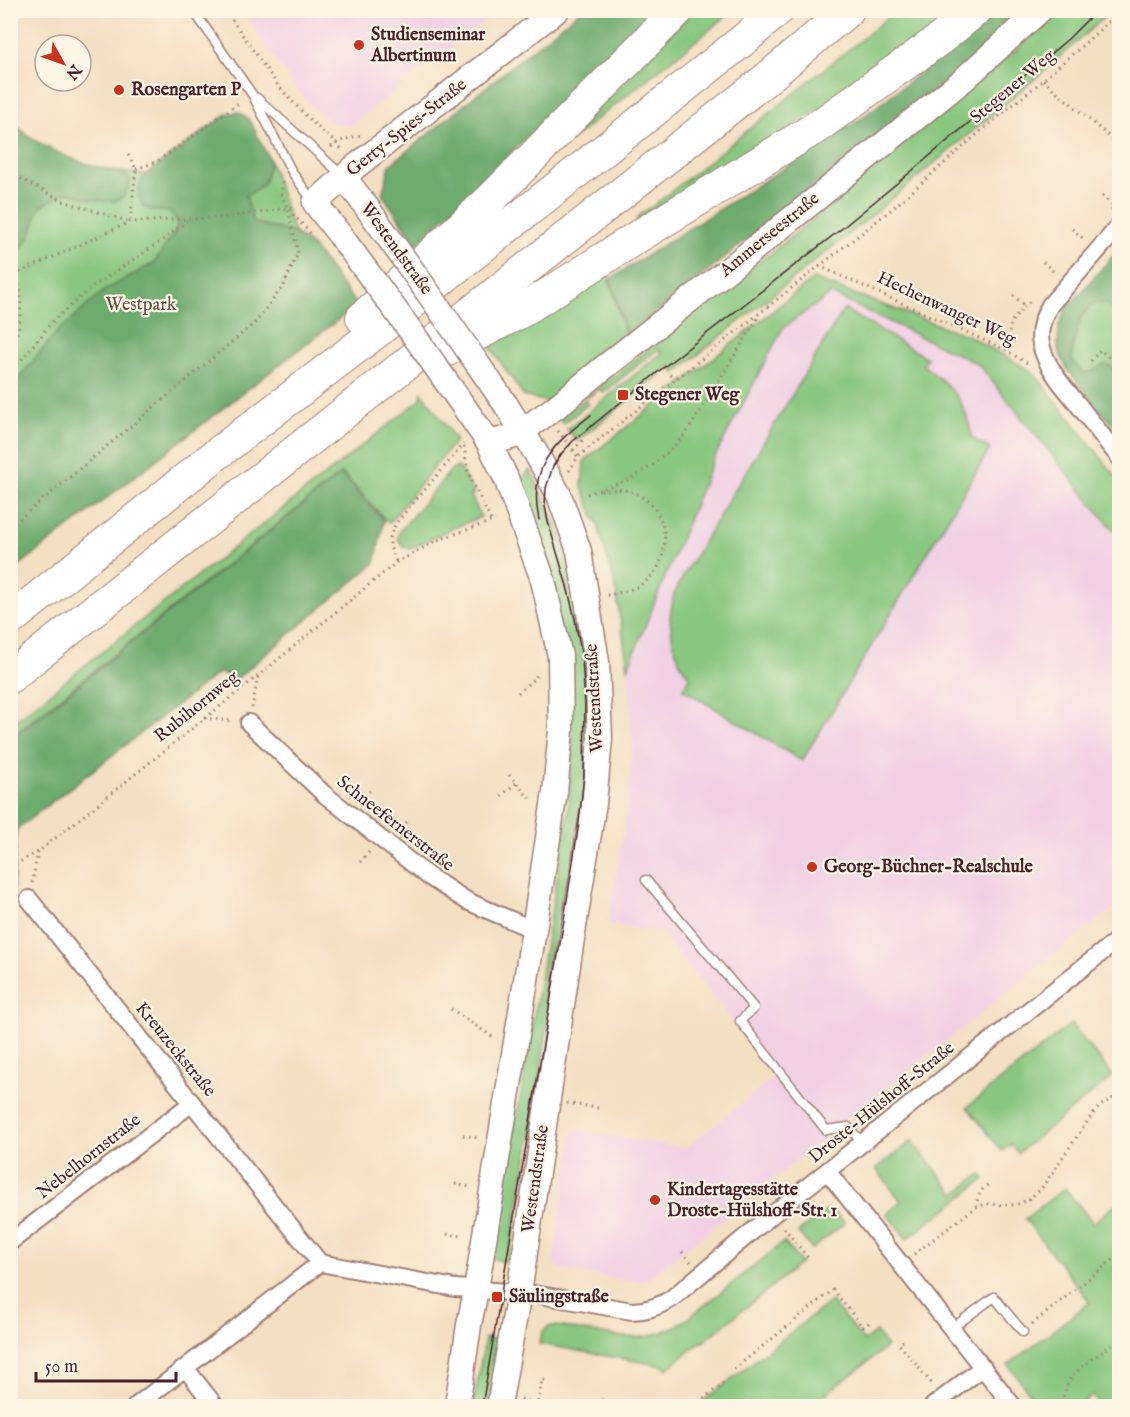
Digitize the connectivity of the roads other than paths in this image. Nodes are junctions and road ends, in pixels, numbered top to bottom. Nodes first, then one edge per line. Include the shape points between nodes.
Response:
1 (193, 10) edge
2 (557, 10) edge
3 (678, 10) edge
4 (778, 10) edge
5 (849, 10) edge
6 (976, 10) edge
7 (1040, 10) edge
8 (252, 94) junction
9 (344, 177) junction
10 (315, 203) junction
11 (1119, 225) edge
12 (380, 385) junction
13 (522, 431) junction
14 (477, 438) junction
15 (213, 458) junction
16 (1119, 458) edge
17 (10, 620) edge
18 (10, 677) edge
19 (249, 723) dead end
20 (646, 880) dead end
21 (29, 898) road end
22 (534, 930) junction
23 (1119, 938) edge
24 (192, 1103) junction
25 (863, 1143) junction
26 (827, 1171) junction
27 (10, 1242) edge
28 (320, 1263) junction
29 (485, 1291) junction
30 (519, 1293) junction
31 (952, 1328) junction
32 (1023, 1332) road end
33 (983, 1367) junction
34 (186, 1369) junction
35 (938, 1402) edge
36 (136, 1407) edge
37 (214, 1407) edge
38 (457, 1407) edge
39 (499, 1407) edge
40 (1013, 1407) edge

1 - 8 lane, Westendstraße
2 - 9 main road, Gerty-Spies-Straße
3 - 15 highway via 490,200
4 - 15 highway
5 - 12 highway
6 - 12 highway via 817,127 522,310
7 - 13 main road, Ammerseestraße via 963,80
8 - 9 lane, Westendstraße
8 - 10 lane, Westendstraße via 292,172
9 - 10 main road, Gerty-Spies-Straße
9 - 13 main road, Westendstraße, bridge
10 - 14 main road, Westendstraße, bridge via 413,334
11 - 16 street via 1050,305 1041,329 1044,354 1059,380
12 - 18 highway
13 - 14 main road, Ammerseestraße via 515,436
13 - 30 main road, Westendstraße via 559,495 579,551 597,662 600,739 594,803
14 - 22 main road, Westendstraße via 506,477 543,580 560,656 561,730
15 - 17 highway
19 - 22 street, Schneefernerstraße via 324,794 428,876 467,901
20 - 25 lane via 754,1008 740,1021 826,1130 848,1127
21 - 24 street, Kreuzeckstraße
22 - 29 main road, Westendstraße
23 - 25 street, Droste-Hülshoff-Straße
24 - 27 street, Nebelhornstraße
24 - 28 street, Kreuzeckstraße
25 - 26 street, Droste-Hülshoff-Straße
26 - 30 street, Droste-Hülshoff-Straße via 671,1299 652,1309 632,1311
26 - 31 street
28 - 29 street
28 - 34 street
29 - 30 street, Droste-Hülshoff-Straße
29 - 38 main road, Westendstraße via 469,1325
30 - 39 main road, Westendstraße
31 - 32 lane via 994,1297
31 - 33 street
33 - 35 street
33 - 40 street
34 - 36 street
34 - 37 street

